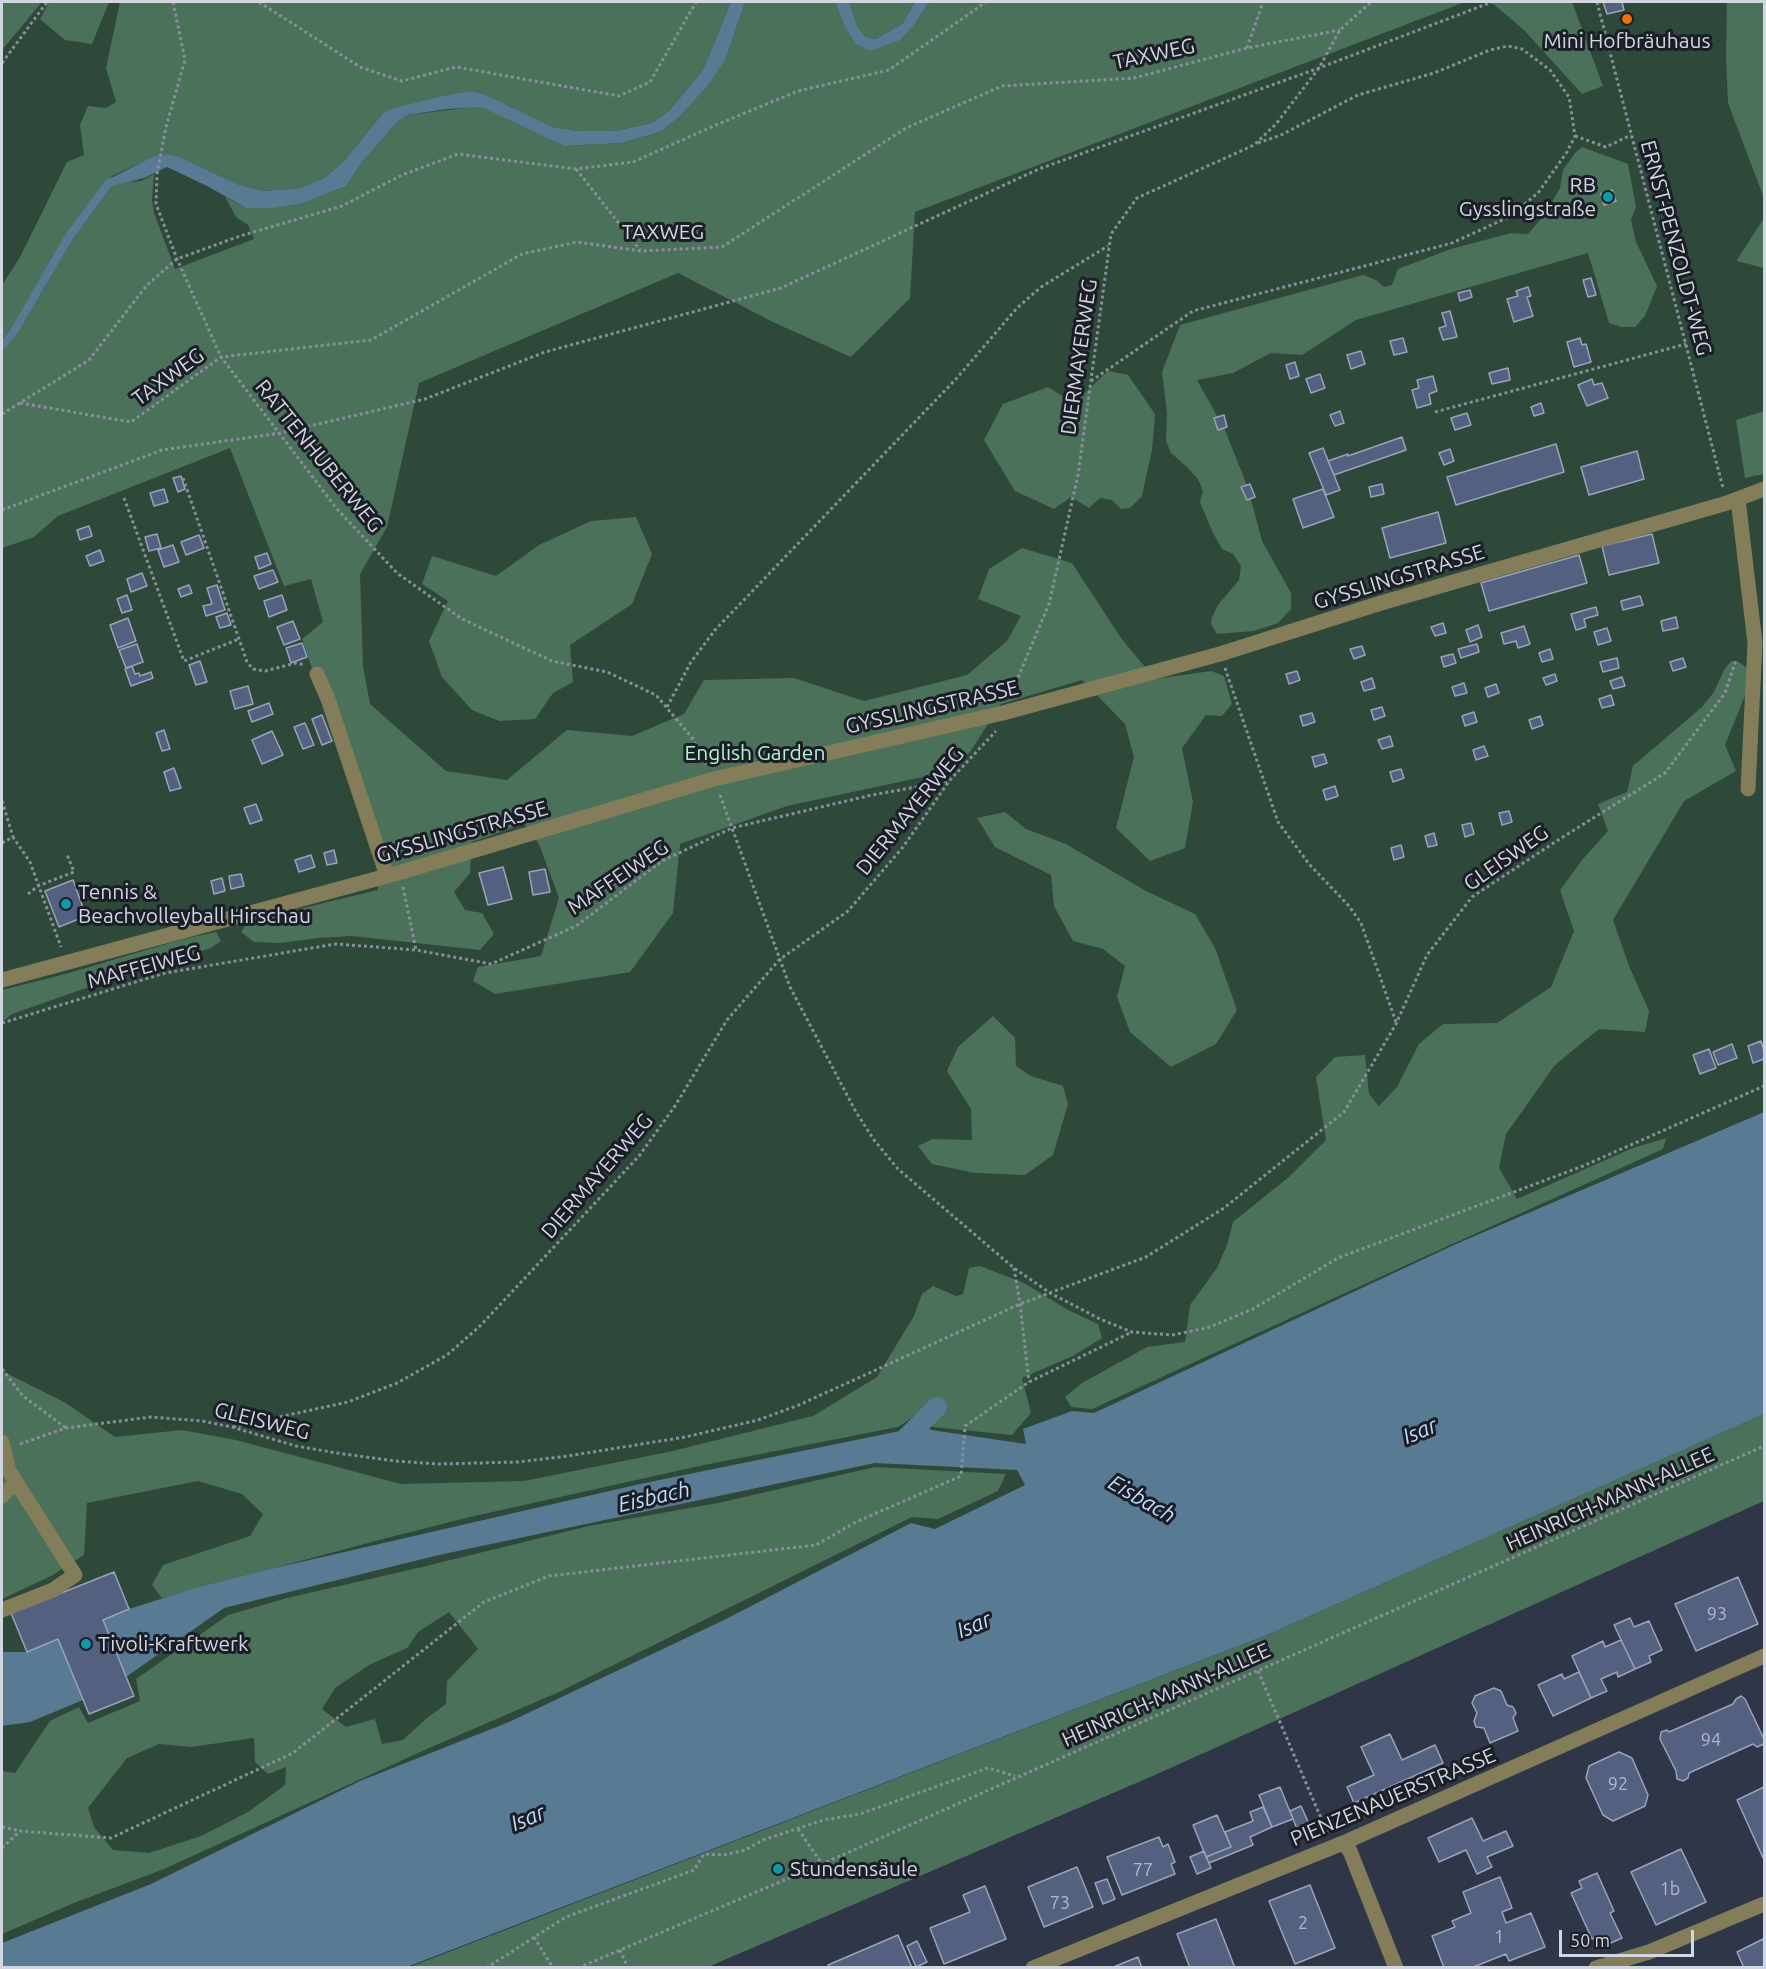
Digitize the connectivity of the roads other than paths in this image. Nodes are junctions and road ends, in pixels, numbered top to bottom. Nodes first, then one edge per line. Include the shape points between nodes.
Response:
1 (1764, 489) edge
2 (1732, 501) junction
3 (317, 674) road end
4 (1748, 789) dead end
5 (393, 875) junction
6 (2, 980) edge
7 (2, 1446) edge
8 (16, 1482) junction
9 (2, 1496) edge
10 (2, 1610) edge
11 (1764, 1656) edge
12 (1344, 1843) junction
13 (1764, 1904) edge
14 (1034, 1968) edge
15 (1396, 1968) edge
16 (1596, 1968) edge

1 - 2 street, GYSSLINGSTRASSE
2 - 4 street via 1755,643
2 - 5 street, GYSSLINGSTRASSE via 1220,654 1003,713 714,779
3 - 5 street
5 - 6 street, GYSSLINGSTRASSE
7 - 8 street
8 - 9 street
8 - 10 street via 75,1575 53,1590
11 - 12 street, PIENZENAUERSTRASSE
12 - 14 street, PIENZENAUERSTRASSE
12 - 15 street
13 - 16 street via 1649,1952

